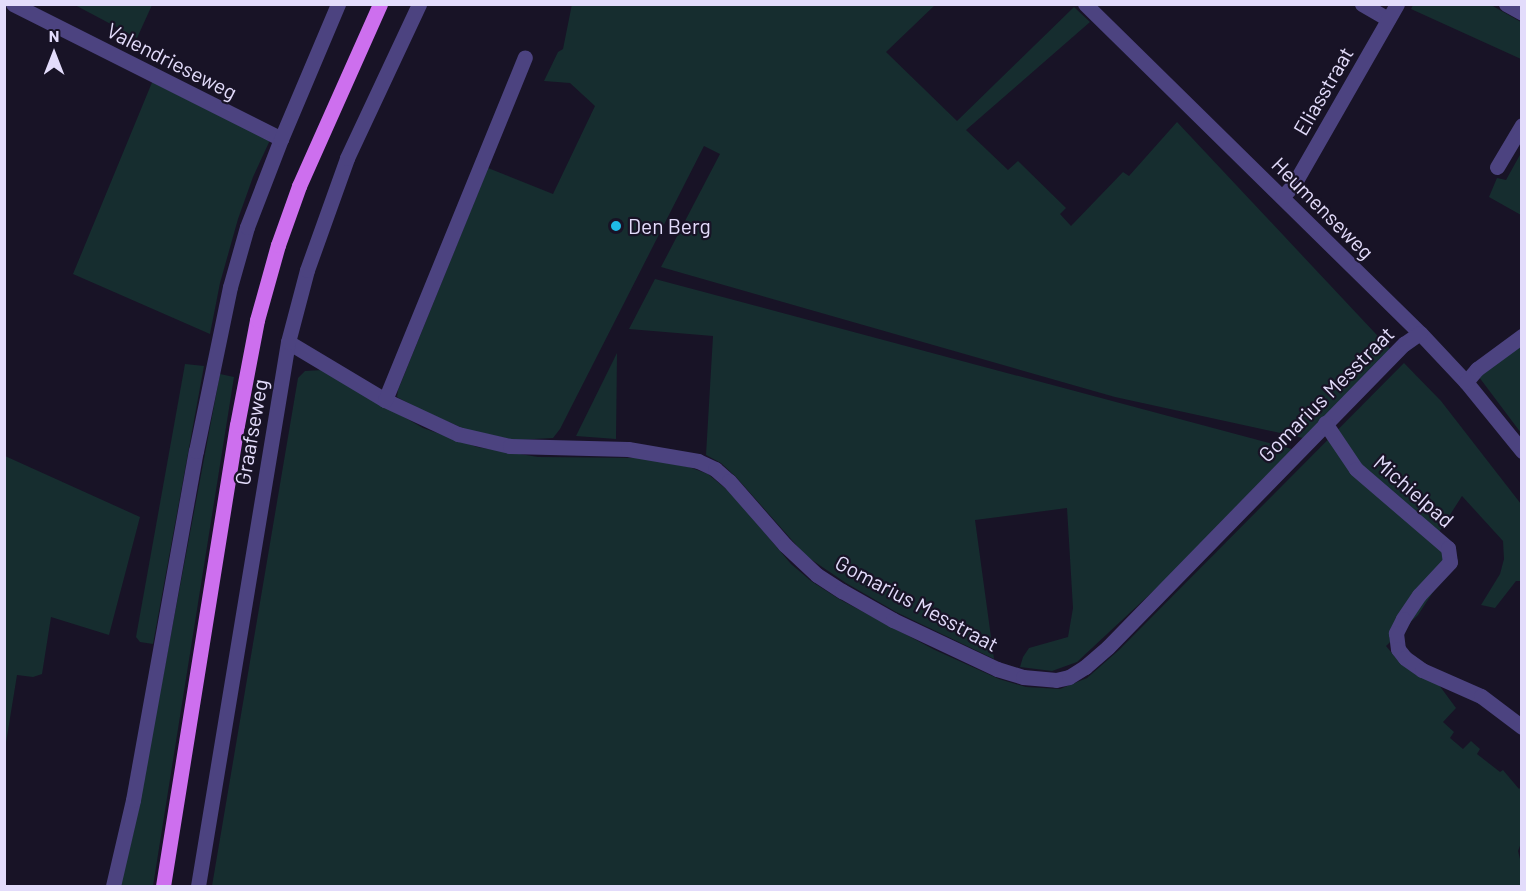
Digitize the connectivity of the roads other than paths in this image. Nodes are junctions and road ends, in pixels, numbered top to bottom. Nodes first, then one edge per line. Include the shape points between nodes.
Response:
1 (13, 4) edge
2 (338, 4) edge
3 (380, 4) edge
4 (419, 4) edge
5 (1085, 4) edge
6 (1362, 4) edge
7 (1397, 4) edge
8 (1506, 4) edge
9 (1521, 13) edge
10 (1388, 19) junction
11 (525, 57) dead end
12 (1521, 125) edge
13 (281, 139) junction
14 (1497, 167) dead end
15 (1282, 196) junction
16 (1420, 333) junction
17 (1521, 336) edge
18 (288, 342) junction
19 (1466, 381) junction
20 (385, 400) junction
21 (1325, 423) junction
22 (1521, 451) edge
23 (1521, 728) edge
24 (113, 886) edge
25 (163, 886) edge
26 (198, 886) edge

1 - 13 street, Valendrieseweg
2 - 13 street
3 - 25 main road, Graafseweg via 299,186 257,320 235,434
4 - 18 street, Graafseweg via 347,158 306,270
5 - 15 street, Heumenseweg
6 - 10 street
7 - 10 street, Eliasstraat
8 - 9 street
10 - 15 street, Eliasstraat via 1294,184
11 - 20 street
12 - 14 street
13 - 24 street via 247,227 227,297 133,800
15 - 16 street, Heumenseweg
16 - 19 street, Heumenseweg
16 - 21 street, Gomarius Messtraat via 1404,344
17 - 19 street
18 - 20 street, Gomarius Messtraat
18 - 26 street, Graafseweg
19 - 22 street, Heumenseweg
20 - 21 street, Gomarius Messtraat via 432,424 485,442 538,448 628,449 698,461 729,481 785,545 826,580 940,643 996,669 1041,680 1069,676 1108,647
21 - 23 street, Michielpad via 1356,469 1448,548 1450,562 1419,595 1396,633 1398,649 1422,670 1481,696

